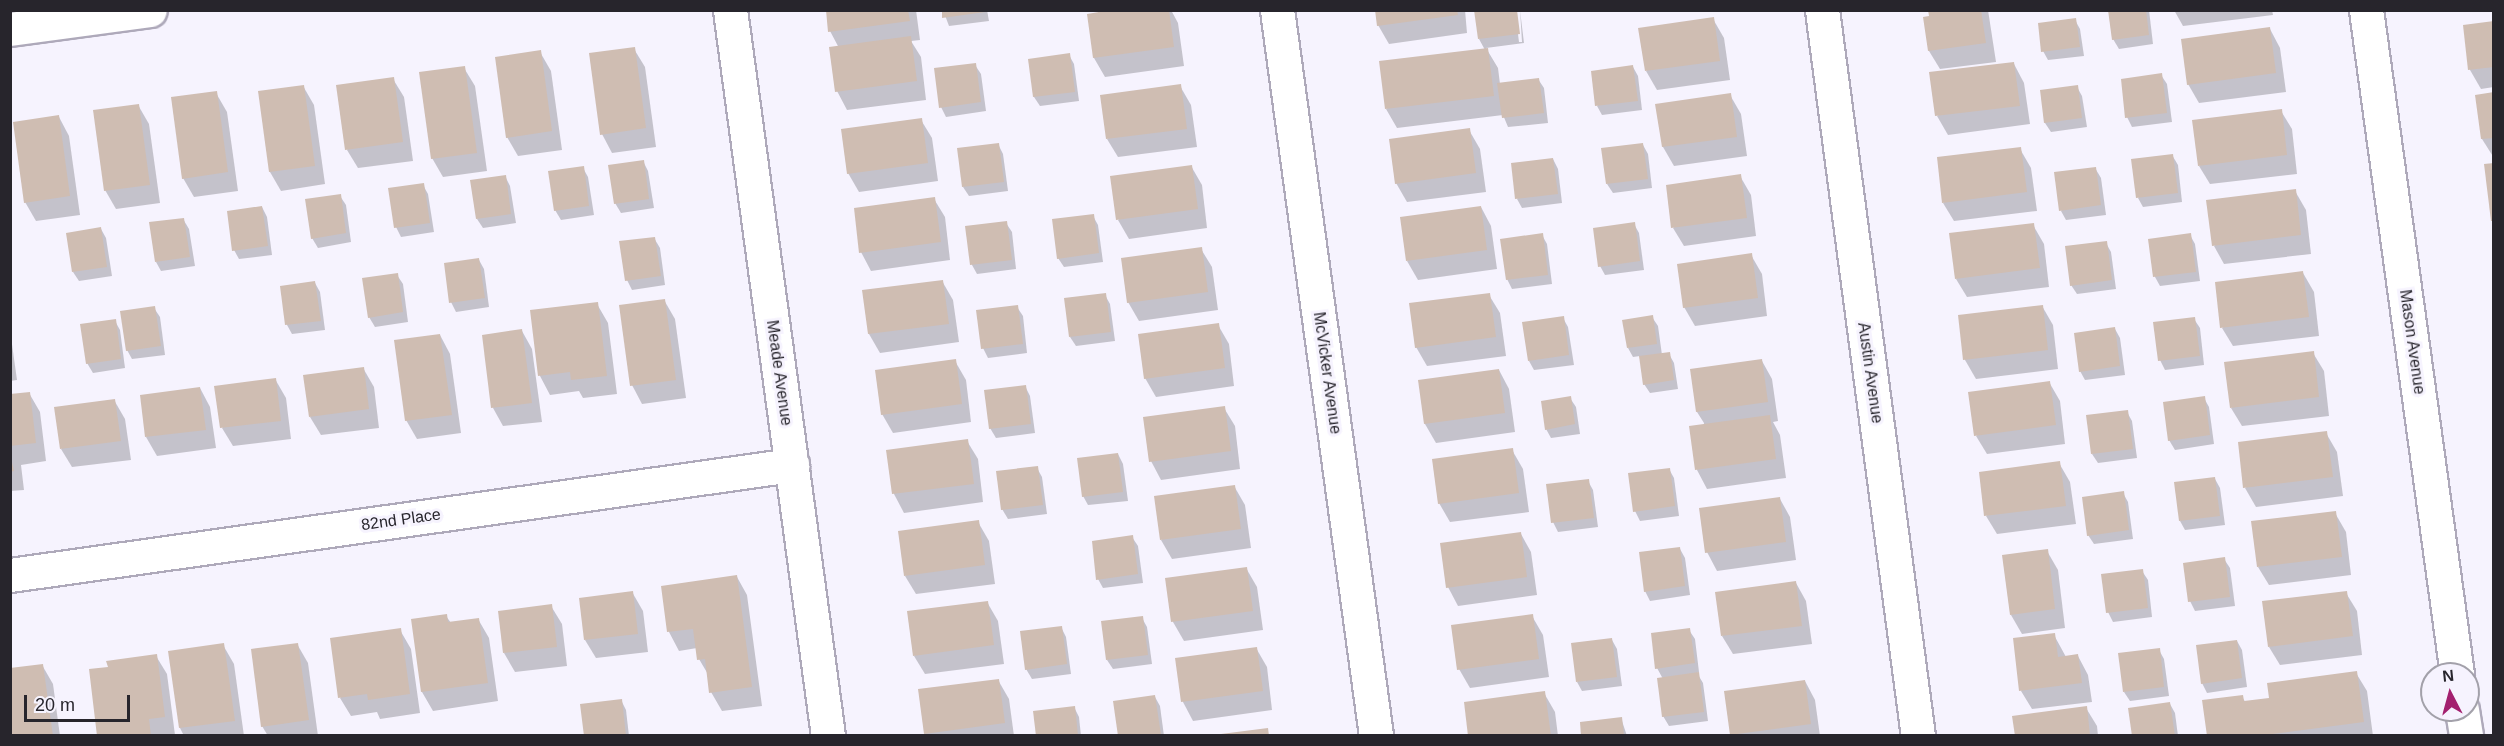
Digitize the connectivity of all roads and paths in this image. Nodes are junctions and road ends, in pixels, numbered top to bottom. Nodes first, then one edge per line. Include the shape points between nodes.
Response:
1 (150, 10) edge
2 (730, 10) edge
3 (1277, 10) edge
4 (1822, 10) edge
5 (2366, 10) edge
6 (10, 29) edge
7 (792, 465) junction
8 (10, 575) edge
9 (2455, 662) edge
10 (828, 735) edge
11 (1376, 735) edge
12 (1918, 735) edge

1 - 6 street
2 - 7 street, Meade Avenue
3 - 11 street, McVicker Avenue
4 - 12 street, Austin Avenue
5 - 9 street, Mason Avenue
7 - 8 street, 82nd Place
7 - 10 street, Meade Avenue

